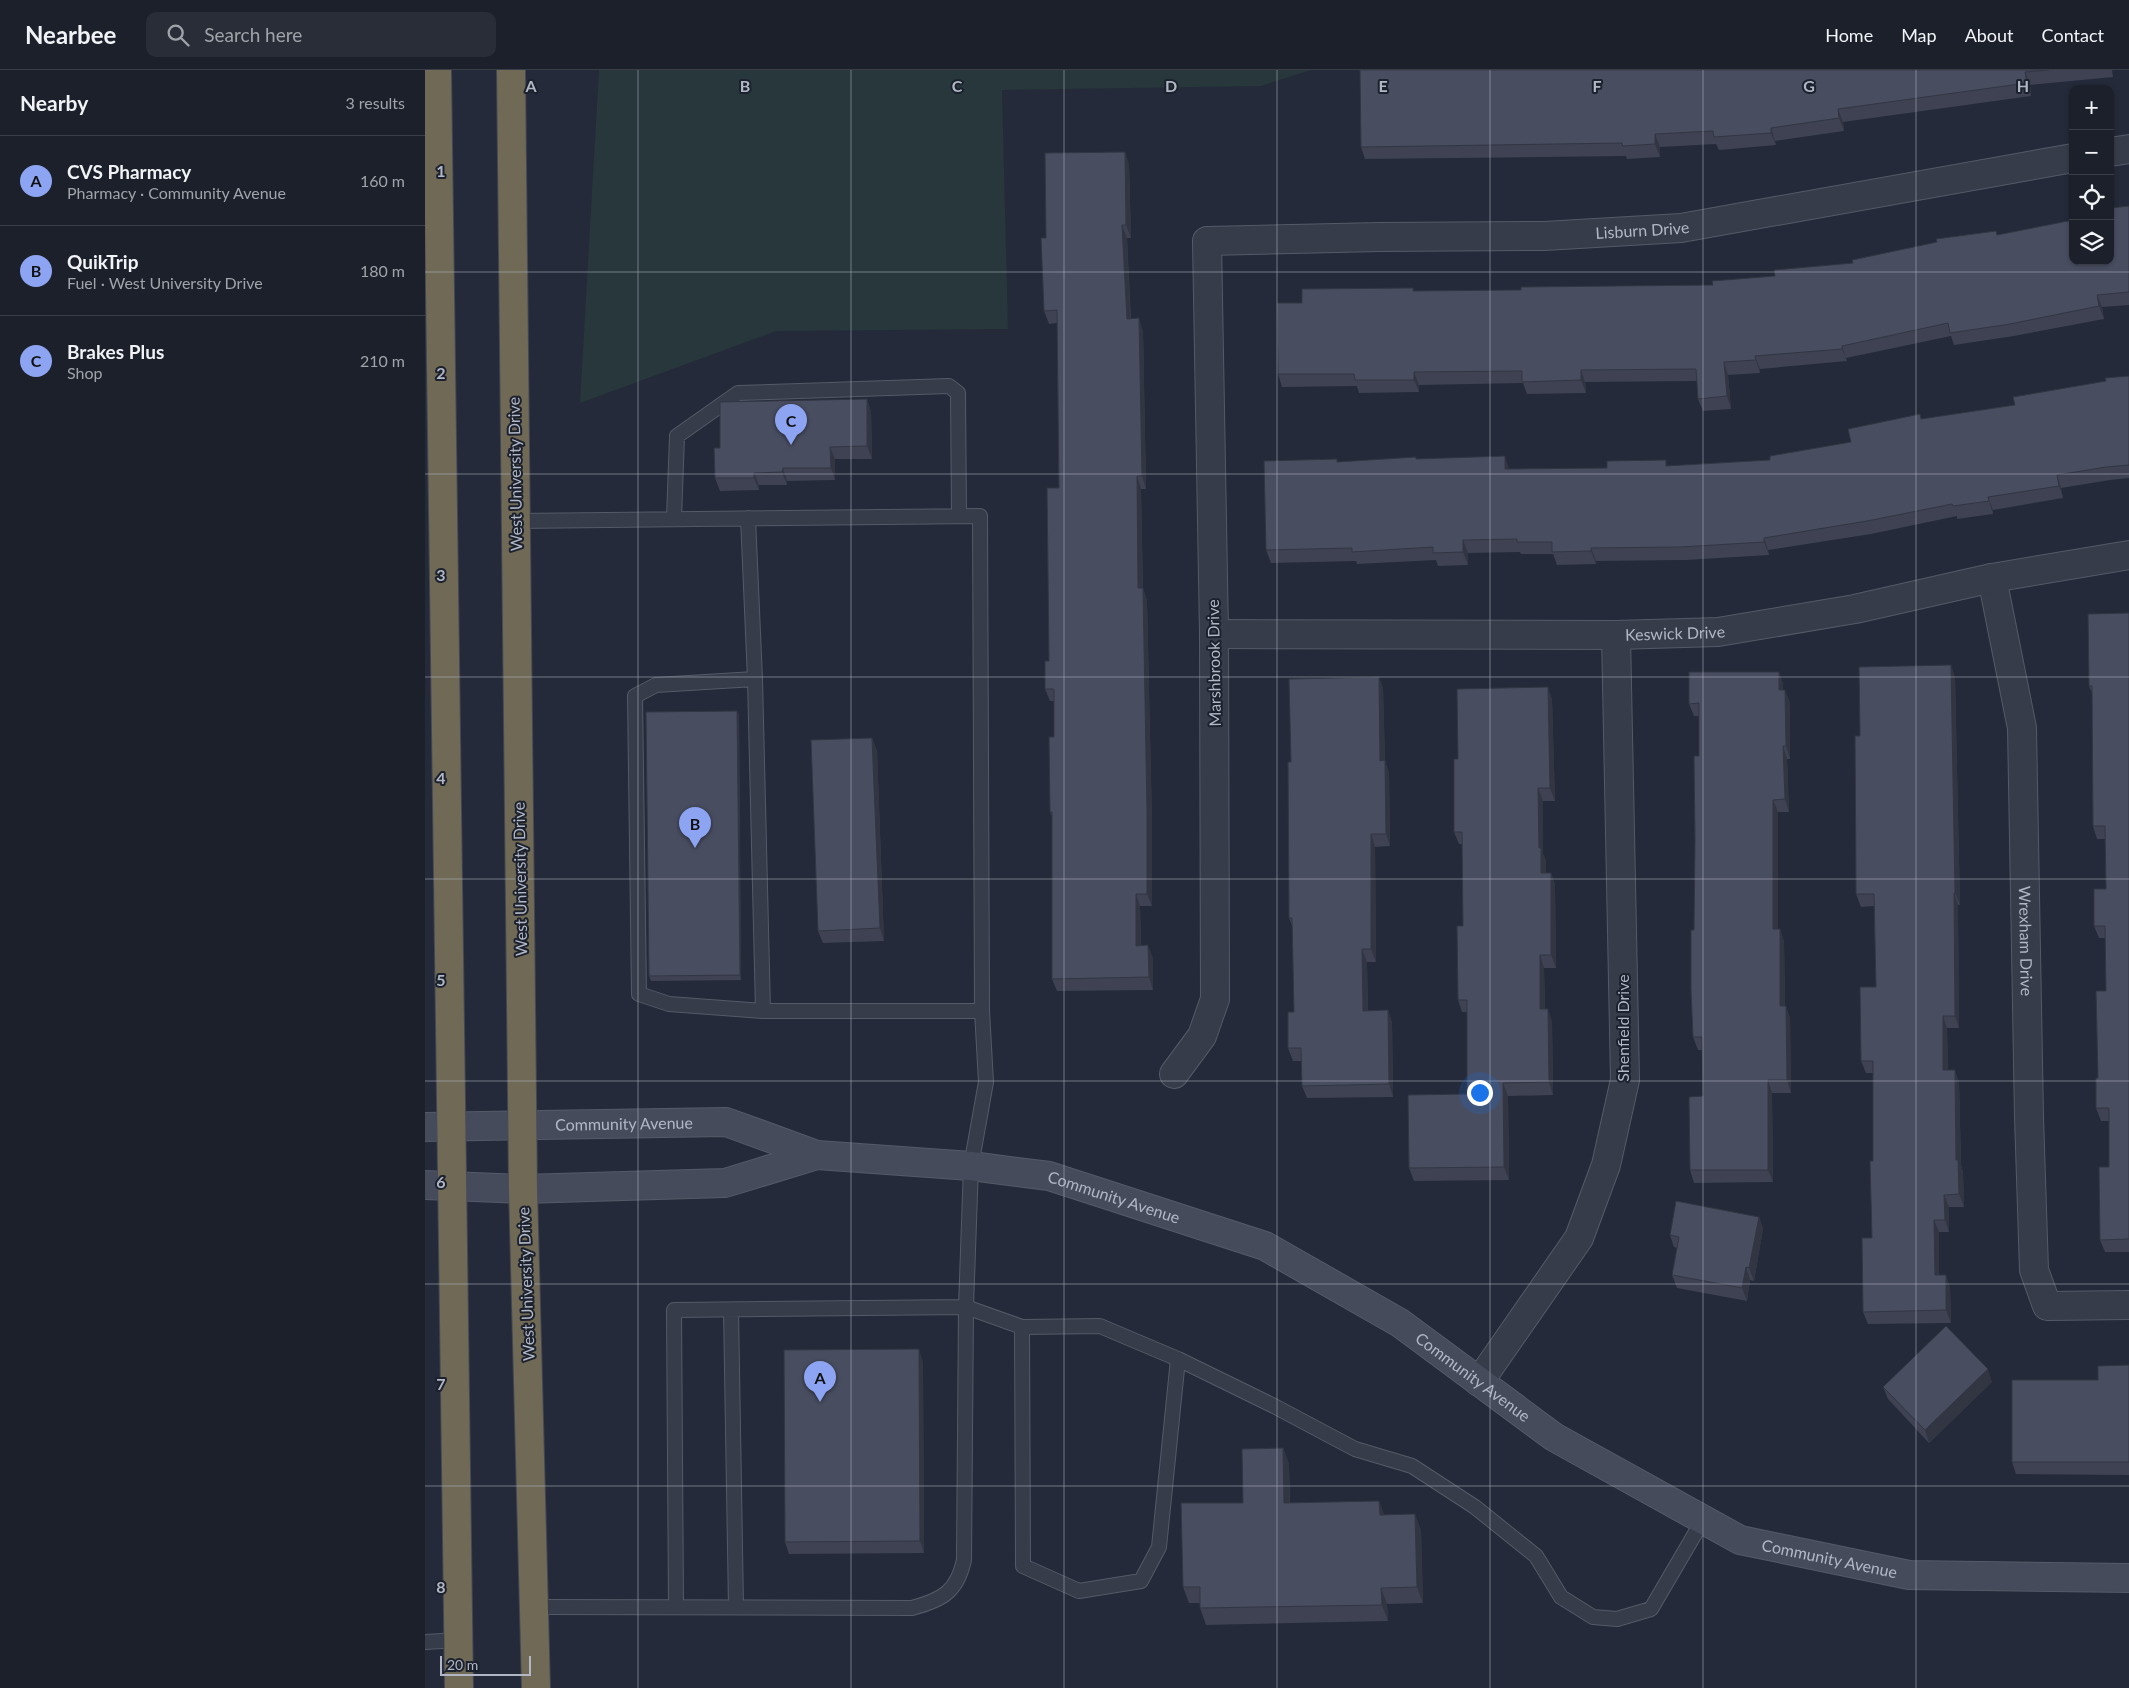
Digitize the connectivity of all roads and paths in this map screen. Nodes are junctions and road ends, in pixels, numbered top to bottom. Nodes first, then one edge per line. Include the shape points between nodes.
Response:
1 (437, 70) edge
2 (511, 70) edge
3 (2129, 149) edge
4 (2114, 151) edge
5 (2069, 159) edge
6 (1207, 241) joint
7 (959, 516) junction
8 (748, 518) junction
9 (674, 519) junction
10 (516, 521) junction
11 (2129, 555) edge
12 (1992, 578) junction
13 (1213, 634) junction
14 (1616, 635) junction
15 (755, 679) junction
16 (763, 1010) junction
17 (982, 1011) junction
18 (1174, 1074) dead end
19 (523, 1125) junction
20 (425, 1127) edge
21 (452, 1127) junction
22 (817, 1155) junction
23 (971, 1166) junction
24 (425, 1185) edge
25 (453, 1185) junction
26 (523, 1189) junction
27 (2129, 1305) edge
28 (967, 1307) junction
29 (731, 1310) junction
30 (1022, 1327) junction
31 (1177, 1359) junction
32 (1479, 1382) junction
33 (1703, 1520) junction
34 (2129, 1578) edge
35 (676, 1606) junction
36 (535, 1607) junction
37 (736, 1607) junction
38 (458, 1640) junction
39 (425, 1642) edge
40 (459, 1688) edge
41 (536, 1688) edge

1 - 21 highway
2 - 10 highway, West University Drive
3 - 4 street
5 - 6 street, Lisburn Drive via 1681,228 1544,236
6 - 13 street, Marshbrook Drive
7 - 8 lane
7 - 9 lane via 958,393 949,386 738,393 677,436
7 - 17 lane via 980,516
8 - 9 lane
8 - 15 lane
9 - 10 lane
10 - 19 highway, West University Drive
11 - 12 street, Keswick Drive
12 - 14 street, Keswick Drive via 1855,609 1718,632
12 - 27 street, Wrexham Drive via 2023,728 2034,1270 2047,1306
13 - 14 street, Keswick Drive
13 - 18 street, Marshbrook Drive via 1215,999 1202,1036
14 - 32 street, Shenfield Drive via 1625,1080 1606,1165 1579,1238
15 - 16 lane
15 - 16 lane via 656,685 635,696 639,994 669,1004
16 - 17 lane
17 - 23 lane via 987,1082
19 - 21 street, Community Avenue
19 - 22 street, Community Avenue via 726,1122
19 - 26 highway, West University Drive
20 - 21 street, Community Avenue
21 - 25 highway
22 - 23 street, Community Avenue
22 - 26 street, Community Avenue via 725,1183
23 - 28 lane
23 - 32 street, Community Avenue via 1049,1176 1265,1246 1400,1324
24 - 25 street, Community Avenue
25 - 26 street, Community Avenue
25 - 38 highway
26 - 36 highway, West University Drive
28 - 29 lane
28 - 30 lane
28 - 37 lane via 964,1560 960,1578 940,1598 912,1608
29 - 35 lane via 674,1310
29 - 37 lane
30 - 31 lane via 1100,1326
30 - 31 lane via 1023,1566 1079,1591 1141,1581 1159,1547
31 - 33 lane via 1355,1449 1412,1466 1475,1507 1535,1556 1561,1597 1593,1617 1617,1619 1651,1609
32 - 33 street, Community Avenue via 1554,1437
33 - 34 street, Community Avenue via 1740,1540 1909,1575
35 - 36 lane
35 - 37 lane
36 - 41 highway, West University Drive
38 - 39 lane
38 - 40 highway

